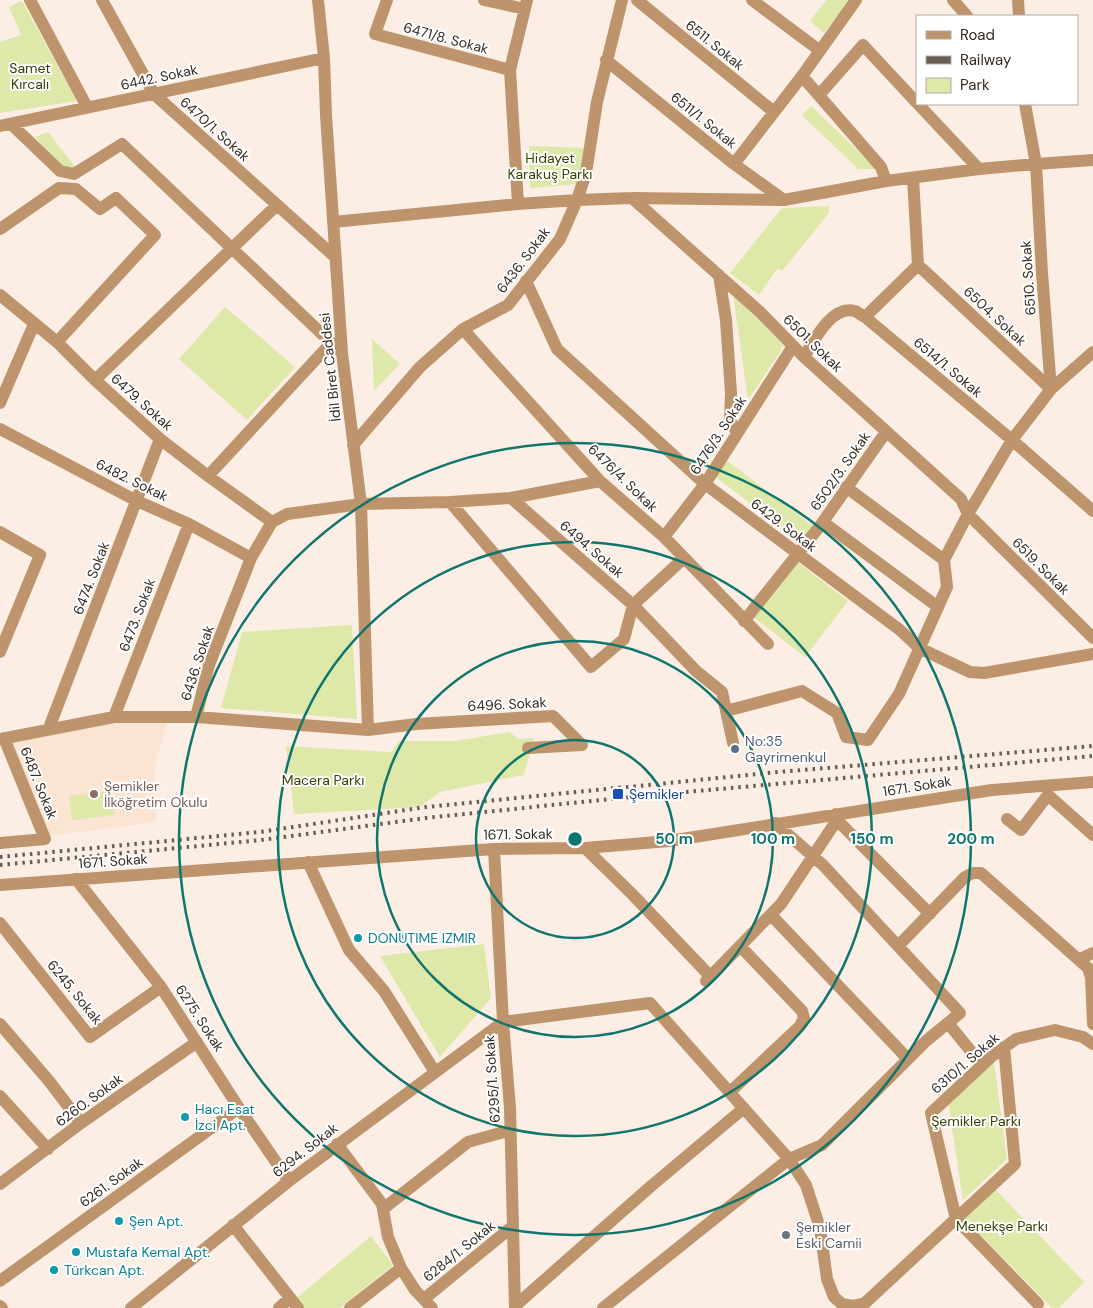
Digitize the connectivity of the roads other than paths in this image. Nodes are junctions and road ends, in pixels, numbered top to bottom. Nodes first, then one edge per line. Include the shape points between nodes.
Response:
1 (30, 0) edge
2 (102, 0) edge
3 (318, 0) edge
4 (387, 0) edge
5 (484, 0) edge
6 (622, 0) edge
7 (637, 0) edge
8 (752, 0) edge
9 (856, 0) edge
10 (952, 0) edge
11 (1018, 0) edge
12 (526, 5) edge
13 (966, 15) edge
14 (1018, 15) edge
15 (820, 50) junction
16 (324, 58) junction
17 (606, 60) junction
18 (510, 70) junction
19 (802, 76) junction
20 (154, 94) junction
21 (819, 96) junction
22 (916, 102) edge
23 (919, 105) edge
24 (1025, 105) edge
25 (87, 107) junction
26 (774, 112) junction
27 (6, 125) edge
28 (1093, 160) edge
29 (734, 164) junction
30 (1036, 164) junction
31 (979, 169) junction
32 (913, 178) junction
33 (886, 181) junction
34 (632, 198) junction
35 (577, 200) junction
36 (784, 200) junction
37 (518, 204) junction
38 (277, 206) junction
39 (333, 222) junction
40 (0, 229) edge
41 (231, 248) junction
42 (335, 256) junction
43 (918, 265) junction
44 (719, 275) junction
45 (526, 281) junction
46 (0, 296) edge
47 (865, 317) junction
48 (34, 324) junction
49 (463, 328) junction
50 (57, 342) junction
51 (331, 343) junction
52 (793, 346) junction
53 (1093, 352) edge
54 (342, 354) junction
55 (804, 357) junction
56 (96, 380) junction
57 (1051, 389) junction
58 (0, 403) edge
59 (0, 429) edge
60 (886, 432) junction
61 (737, 434) junction
62 (160, 439) junction
63 (1012, 440) junction
64 (354, 445) junction
65 (208, 476) junction
66 (600, 481) junction
67 (705, 484) junction
68 (846, 487) junction
69 (511, 498) junction
70 (136, 501) junction
71 (450, 502) junction
72 (362, 504) junction
73 (1093, 511) edge
74 (968, 514) junction
75 (272, 522) junction
76 (823, 522) junction
77 (189, 524) junction
78 (0, 532) edge
79 (664, 537) junction
80 (798, 555) junction
81 (251, 558) junction
82 (683, 559) junction
83 (944, 560) junction
84 (633, 605) junction
85 (938, 607) junction
86 (744, 621) junction
87 (1093, 638) edge
88 (768, 644) dead end
89 (919, 648) junction
90 (0, 652) edge
91 (1093, 654) edge
92 (726, 710) junction
93 (114, 717) junction
94 (196, 717) junction
95 (49, 728) junction
96 (368, 730) junction
97 (2, 739) edge
98 (733, 744) dead end
99 (528, 748) dead end
100 (1093, 782) edge
101 (837, 817) junction
102 (1007, 818) dead end
103 (775, 823) junction
104 (1093, 835) edge
105 (0, 843) edge
106 (585, 848) junction
107 (494, 849) junction
108 (812, 856) junction
109 (308, 862) junction
110 (76, 879) junction
111 (0, 884) edge
112 (930, 914) junction
113 (771, 915) junction
114 (0, 923) edge
115 (740, 946) junction
116 (898, 946) junction
117 (1093, 953) edge
118 (1080, 960) junction
119 (161, 987) junction
120 (503, 1022) junction
121 (948, 1023) junction
122 (0, 1024) edge
123 (1093, 1024) edge
124 (197, 1042) junction
125 (1093, 1044) edge
126 (1004, 1047) junction
127 (908, 1059) junction
128 (982, 1065) junction
129 (435, 1072) junction
130 (730, 1092) junction
131 (0, 1096) edge
132 (239, 1108) junction
133 (744, 1108) junction
134 (81, 1123) junction
135 (511, 1130) junction
136 (337, 1144) junction
137 (48, 1149) junction
138 (789, 1159) junction
139 (289, 1181) junction
140 (0, 1184) edge
141 (383, 1209) junction
142 (956, 1219) junction
143 (233, 1225) junction
144 (513, 1226) junction
145 (401, 1268) junction
146 (0, 1281) edge
147 (147, 1303) edge
148 (294, 1303) edge
149 (428, 1303) edge
150 (1038, 1304) dead end
151 (515, 1307) edge
152 (131, 1308) edge
153 (279, 1308) edge
154 (350, 1308) edge
155 (603, 1308) edge

1 - 25 street
2 - 20 street, 6470/1. Sokak
3 - 16 street, İdil Biret Caddesi
4 - 18 street, 6471/8. Sokak via 375,34
5 - 12 street
6 - 17 street, 6436. Sokak
7 - 26 street, 6511. Sokak
8 - 15 street
9 - 15 street
10 - 13 street
11 - 14 street
12 - 18 street
15 - 19 street
16 - 20 street, 6442. Sokak
16 - 39 street, İdil Biret Caddesi
17 - 29 street, 6511/1. Sokak
17 - 35 street, 6436. Sokak via 586,173
18 - 37 street
19 - 21 street
19 - 26 street
20 - 25 street, 6442. Sokak
20 - 38 street, 6470/1. Sokak
21 - 22 street via 863,45
21 - 33 street via 881,167
23 - 31 street
24 - 30 street, 6510. Sokak
25 - 27 street, 6442. Sokak
26 - 29 street
27 - 41 street via 60,171 74,174 122,144
28 - 30 street
29 - 36 street, 6511/1. Sokak
30 - 31 street
30 - 57 street, 6510. Sokak
31 - 32 street
32 - 33 street
32 - 43 street
33 - 36 street
34 - 35 street
34 - 36 street
34 - 44 street, 6501. Sokak
35 - 37 street
35 - 45 street, 6436. Sokak via 560,239
37 - 39 street
38 - 41 street
38 - 42 street, 6470/1. Sokak
39 - 42 street, İdil Biret Caddesi
40 - 50 street via 59,188 76,189 100,209 116,198 155,235
41 - 51 street
41 - 56 street
42 - 54 street, İdil Biret Caddesi
43 - 47 street
43 - 57 street, 6504. Sokak
44 - 52 street, 6501. Sokak
44 - 61 street via 731,393 730,420
45 - 49 street, 6436. Sokak via 508,305
45 - 67 street, 6429. Sokak via 556,349
46 - 48 street, 6479. Sokak
47 - 55 street via 855,311 835,315
47 - 63 street, 6514/1. Sokak
48 - 50 street, 6479. Sokak
48 - 58 street
49 - 64 street, 6436. Sokak via 420,367
49 - 66 street, 6476/4. Sokak
50 - 56 street, 6479. Sokak
51 - 54 street
51 - 65 street
52 - 55 street, 6501. Sokak
52 - 61 street, 6476/3. Sokak
53 - 57 street
54 - 64 street, İdil Biret Caddesi
55 - 60 street, 6501. Sokak
56 - 62 street, 6479. Sokak
57 - 63 street
59 - 70 street, 6482. Sokak
60 - 68 street, 6502/3. Sokak
60 - 74 street, 6501. Sokak via 961,499
61 - 67 street, 6476/3. Sokak
62 - 65 street, 6479. Sokak
62 - 70 street, 6474. Sokak
63 - 73 street, 6514/1. Sokak
63 - 74 street
64 - 72 street, İdil Biret Caddesi
65 - 75 street, 6479. Sokak
66 - 69 street
66 - 79 street, 6476/4. Sokak
67 - 79 street, 6476/3. Sokak
67 - 80 street, 6429. Sokak
68 - 76 street, 6502/3. Sokak
68 - 83 street
69 - 71 street
69 - 84 street, 6494. Sokak
70 - 77 street, 6482. Sokak
70 - 95 street, 6474. Sokak
71 - 72 street
71 - 84 street via 591,667 624,639
72 - 75 street via 288,514
72 - 96 street, İdil Biret Caddesi
74 - 83 street
74 - 87 street, 6519. Sokak
75 - 81 street, 6436. Sokak
76 - 80 street, 6502/3. Sokak
76 - 85 street
77 - 81 street, 6482. Sokak
77 - 93 street, 6473. Sokak
78 - 90 street via 40,554
79 - 82 street, 6476/4. Sokak
80 - 86 street, 6502/3. Sokak
80 - 89 street, 6429. Sokak via 900,630
81 - 94 street, 6436. Sokak via 209,666
82 - 84 street
82 - 86 street, 6476/4. Sokak
83 - 85 street via 947,587
84 - 92 street, 6494. Sokak via 696,671 722,692
85 - 89 street
86 - 88 street, 6476/4. Sokak
89 - 91 street, 6429. Sokak via 970,672 984,673
89 - 92 street via 899,694 868,740 846,737 836,713 802,691
92 - 98 street, 6494. Sokak
93 - 94 street, 6436. Sokak
93 - 95 street, 6436. Sokak
94 - 96 street
95 - 97 street, 6436. Sokak
96 - 99 street, 6496. Sokak via 553,716 582,745
97 - 105 street, 6487. Sokak via 46,839
100 - 101 street, 1671. Sokak via 992,790
101 - 103 street, 1671. Sokak
101 - 108 street
101 - 112 street
102 - 104 street via 1021,830 1048,795
103 - 106 street, 1671. Sokak via 689,839
103 - 108 street
106 - 107 street, 1671. Sokak
106 - 115 street via 632,894 708,979
107 - 109 street, 1671. Sokak
107 - 120 street, 6295/1. Sokak
108 - 113 street
108 - 116 street
109 - 110 street, 1671. Sokak
109 - 129 street via 349,950 384,991
110 - 111 street, 1671. Sokak
110 - 119 street, 6275. Sokak
112 - 116 street
112 - 118 street via 965,877 981,873
113 - 115 street
113 - 127 street
114 - 119 street, 6245. Sokak via 90,1037
115 - 130 street via 802,1011 804,1018 800,1026
116 - 121 street via 960,1013
117 - 118 street
118 - 123 street via 1091,977
119 - 124 street, 6275. Sokak
120 - 129 street, 6294. Sokak
120 - 130 street via 650,1003
120 - 135 street, 6295/1. Sokak
121 - 127 street
121 - 128 street
122 - 134 street
124 - 132 street, 6275. Sokak
124 - 134 street, 6260. Sokak
125 - 126 street, 6310/1. Sokak via 1082,1037 1055,1030 1016,1039
126 - 128 street, 6310/1. Sokak
126 - 142 street via 1016,1164
127 - 138 street via 822,1145
128 - 142 street, 6310/1. Sokak via 931,1113
129 - 136 street, 6294. Sokak
130 - 133 street
131 - 137 street
132 - 139 street, 6275. Sokak
132 - 146 street, 6261. Sokak
133 - 138 street
133 - 151 street
134 - 137 street, 6260. Sokak
135 - 141 street via 468,1142
135 - 144 street, 6295/1. Sokak
136 - 139 street, 6294. Sokak
136 - 141 street
137 - 140 street, 6260. Sokak
138 - 142 street via 806,1185 820,1228 827,1278 834,1296 842,1304 865,1303
138 - 155 street
139 - 143 street, 6294. Sokak
141 - 145 street via 388,1237
142 - 150 street
143 - 147 street, 6294. Sokak
143 - 148 street
144 - 149 street, 6284/1. Sokak
144 - 151 street, 6295/1. Sokak
145 - 149 street
145 - 154 street
147 - 152 street, 6294. Sokak
148 - 153 street

